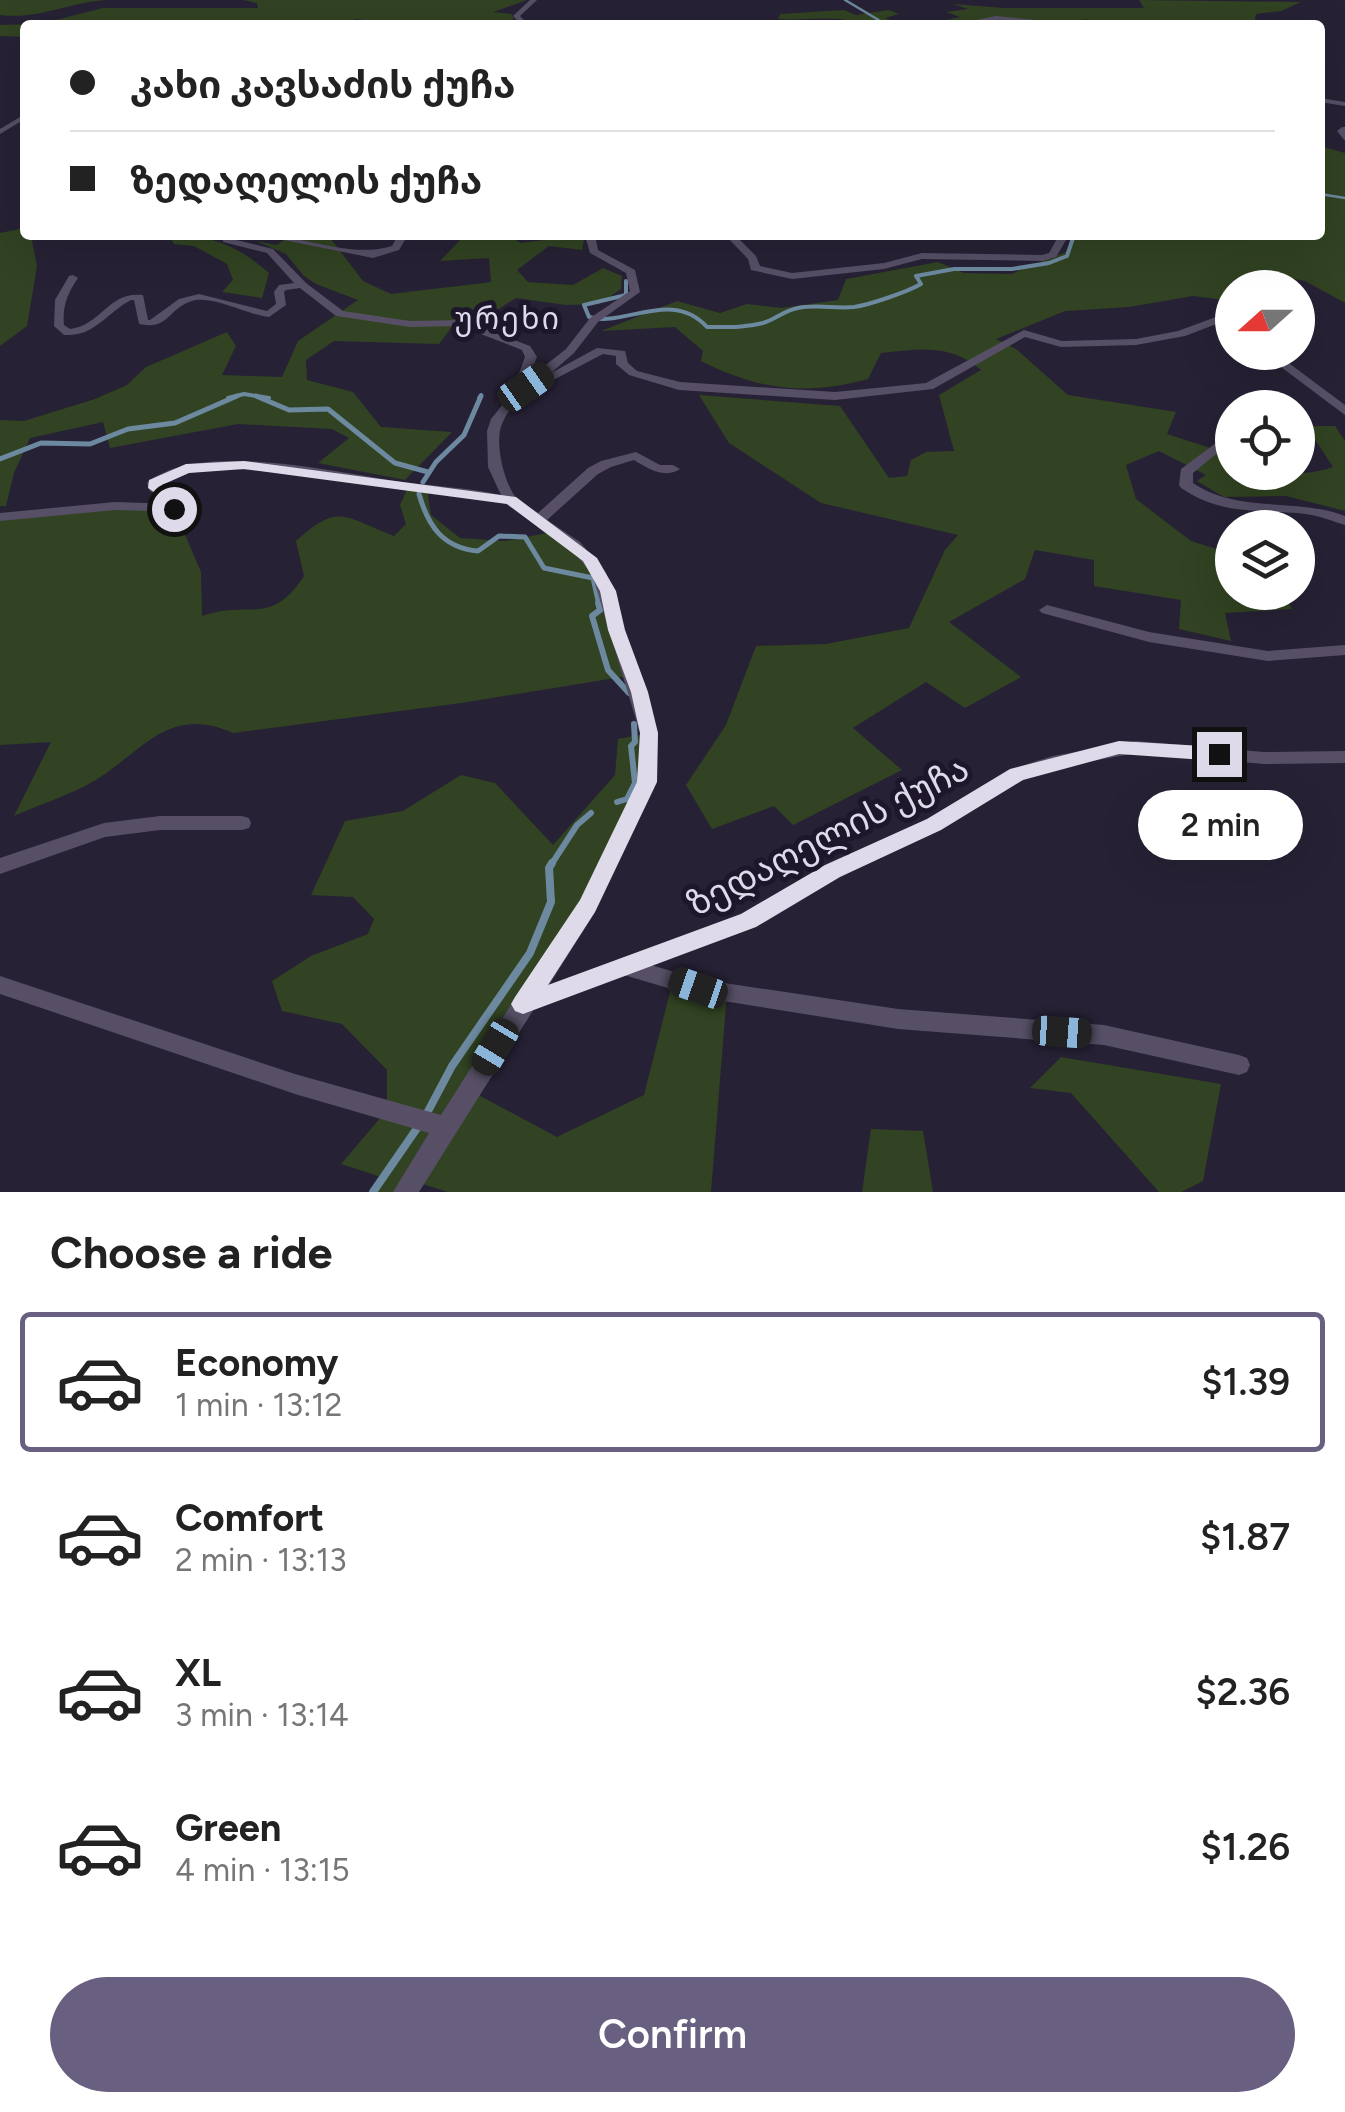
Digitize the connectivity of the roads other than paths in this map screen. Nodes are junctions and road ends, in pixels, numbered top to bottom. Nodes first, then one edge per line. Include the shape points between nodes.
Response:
1 (534, 0) edge
2 (520, 20) edge
3 (984, 20) edge
4 (1015, 20) edge
5 (1345, 128) edge
6 (1345, 138) edge
7 (226, 240) edge
8 (292, 240) edge
9 (401, 240) edge
10 (592, 240) edge
11 (735, 240) edge
12 (1061, 240) edge
13 (73, 278) dead end
14 (302, 285) junction
15 (1215, 321) edge
16 (1290, 370) edge
17 (522, 390) junction
18 (1345, 411) edge
19 (1215, 448) edge
20 (673, 468) dead end
21 (511, 500) junction
22 (0, 518) edge
23 (540, 519) junction
24 (1345, 522) edge
25 (1046, 610) dead end
26 (1345, 650) edge
27 (1345, 757) edge
28 (242, 823) dead end
29 (0, 866) edge
30 (625, 966) junction
31 (0, 985) edge
32 (523, 1004) junction
33 (1239, 1065) dead end
34 (439, 1126) junction
35 (405, 1192) edge

1 - 2 street via 516,16
3 - 4 street
5 - 6 street
7 - 14 street via 270,251
8 - 9 street via 372,254 396,248
10 - 17 street via 593,250 631,272 636,292 594,320 570,351
11 - 12 street via 755,268 792,276 922,256 1042,258
13 - 14 street via 56,312 68,333 97,326 132,295 139,297 149,325 191,297 274,312 282,287
14 - 17 street via 340,314 461,323 526,348 531,357
15 - 17 street via 1136,342 1061,344 1024,333 929,386 893,390 816,396 679,386 633,373 621,353 601,350
16 - 18 street
17 - 21 street via 493,432 494,466
19 - 24 street via 1186,472 1186,485 1196,494 1228,507 1302,508
20 - 23 street via 657,470 636,456 606,464
21 - 22 street via 202,465 154,483 186,509 115,506
21 - 23 street
23 - 32 street via 589,558 608,591 649,733 647,782 626,829 588,906
25 - 26 street via 1149,637 1268,656
27 - 30 street, ზედაღელის ქუჩა via 1136,747 1054,762 1017,774 748,920
28 - 29 street via 104,830
30 - 32 street, ზედაღელის ქუჩა
30 - 33 street via 698,988 898,1019 1104,1034
31 - 34 street
32 - 34 street
34 - 35 street

